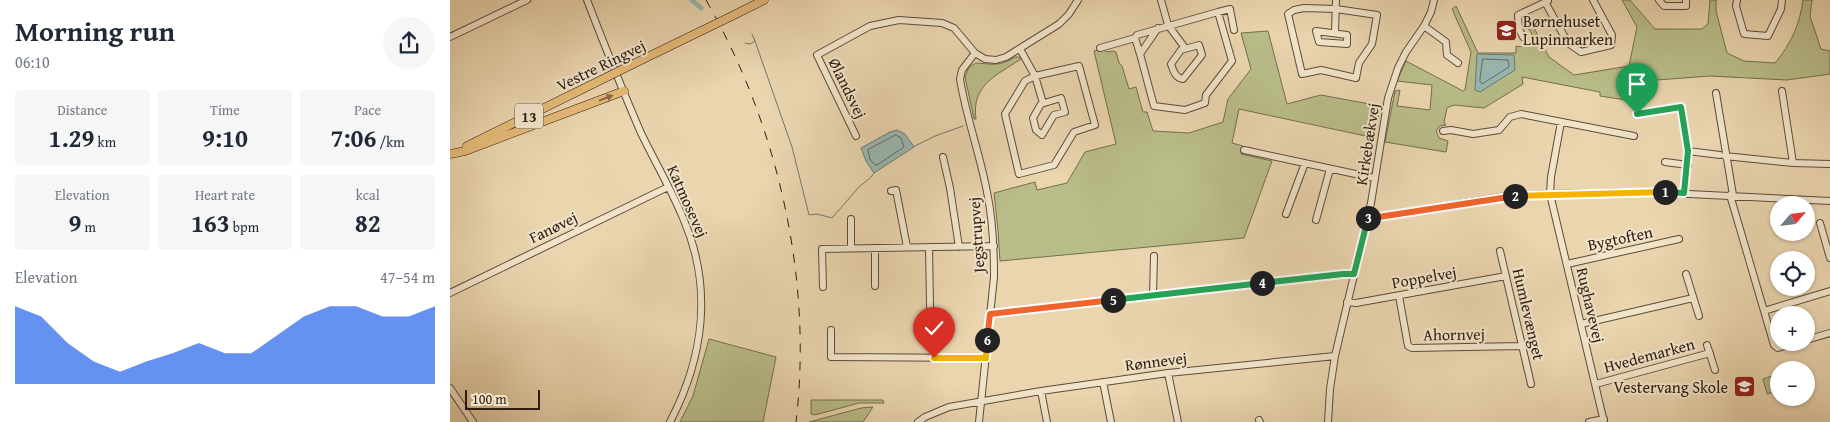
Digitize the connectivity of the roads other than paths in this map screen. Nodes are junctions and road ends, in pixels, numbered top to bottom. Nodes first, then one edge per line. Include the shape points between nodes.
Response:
1 (527, 0) edge
2 (586, 0) edge
3 (764, 0) edge
4 (1078, 0) edge
5 (1161, 0) edge
6 (1336, 0) edge
7 (1434, 0) edge
8 (1593, 0) edge
9 (1659, 0) edge
10 (1686, 0) edge
11 (1737, 0) edge
12 (1782, 0) edge
13 (1547, 1) edge
14 (1336, 9) junction
15 (1218, 12) junction
16 (1168, 25) junction
17 (1424, 26) junction
18 (1158, 28) junction
19 (1234, 30) dead end
20 (1335, 33) junction
21 (450, 37) edge
22 (1523, 37) dead end
23 (1134, 38) junction
24 (1100, 48) dead end
25 (1185, 48) junction
26 (1020, 49) junction
27 (975, 53) junction
28 (1140, 54) junction
29 (1458, 63) dead end
30 (1036, 76) junction
31 (624, 91) junction
32 (1782, 91) dead end
33 (1716, 93) dead end
34 (1043, 103) junction
35 (1637, 114) dead end
36 (1561, 122) junction
37 (1443, 131) dead end
38 (856, 136) dead end
39 (1634, 136) dead end
40 (1244, 150) dead end
41 (1688, 151) junction
42 (450, 154) edge
43 (1723, 155) junction
44 (943, 157) dead end
45 (1665, 162) dead end
46 (1305, 163) junction
47 (1793, 163) junction
48 (1830, 164) edge
49 (1688, 165) junction
50 (1330, 169) junction
51 (1374, 178) junction
52 (668, 187) junction
53 (891, 191) dead end
54 (1684, 193) junction
55 (1550, 194) junction
56 (1731, 195) junction
57 (1830, 201) edge
58 (1286, 214) dead end
59 (1368, 217) junction
60 (851, 219) dead end
61 (1316, 220) dead end
62 (1820, 223) dead end
63 (1679, 239) dead end
64 (994, 246) junction
65 (907, 247) junction
66 (929, 247) junction
67 (959, 247) junction
68 (851, 248) junction
69 (875, 248) junction
70 (1500, 251) dead end
71 (1154, 256) dead end
72 (1830, 258) edge
73 (1567, 264) junction
74 (1354, 274) junction
75 (1686, 274) dead end
76 (1506, 276) junction
77 (876, 286) dead end
78 (823, 288) dead end
79 (1830, 291) edge
80 (450, 293) edge
81 (1154, 295) junction
82 (1399, 296) junction
83 (1693, 298) junction
84 (1347, 302) junction
85 (930, 306) dead end
86 (1764, 311) junction
87 (990, 314) junction
88 (1699, 316) dead end
89 (1581, 324) junction
90 (832, 330) dead end
91 (1770, 331) edge
92 (1830, 333) edge
93 (1815, 337) edge
94 (1707, 345) dead end
95 (1522, 346) junction
96 (1710, 353) junction
97 (1335, 356) junction
98 (986, 358) junction
99 (1715, 370) dead end
100 (1168, 373) junction
101 (1103, 382) junction
102 (1531, 384) dead end
103 (1596, 384) junction
104 (450, 388) edge
105 (1041, 391) junction
106 (981, 401) junction
107 (926, 420) edge
108 (1604, 420) edge
109 (473, 422) edge
110 (670, 422) edge
111 (918, 422) edge
112 (979, 422) edge
113 (1047, 422) edge
114 (1111, 422) edge
115 (1178, 422) edge
116 (1328, 422) edge
117 (1589, 422) edge

1 - 21 street
2 - 31 street, Katmosevej
3 - 42 main road, Vestre Ringvej / 13, bridge
4 - 26 street via 1058,24
5 - 16 street
6 - 14 street
7 - 17 street, Kirkebækvej
8 - 13 street via 1612,35 1611,45 1582,52 1568,42
9 - 10 street via 1664,6 1686,6
11 - 12 street via 1744,34 1768,36 1782,8
13 - 22 street via 1518,15
14 - 14 street via 1304,8 1288,14 1302,74 1321,70 1356,78 1359,63 1372,44 1377,16
14 - 20 street
15 - 16 street
15 - 19 street via 1230,9
15 - 28 street via 1232,61 1206,95 1205,103 1185,110 1154,106
16 - 18 street
16 - 25 street
17 - 29 street via 1446,42 1447,55
17 - 51 street, Kirkebækvej via 1406,52 1392,85
18 - 23 street
18 - 28 street
20 - 20 street via 1325,32 1316,31 1319,42 1347,44 1347,35
23 - 24 street
23 - 28 street
25 - 25 street via 1171,64 1180,79 1202,55 1199,45
26 - 27 street via 996,60
26 - 30 street
27 - 38 street, Ølandsvej via 954,28 942,23 899,20 870,26 817,55
27 - 64 street, Jegstrupvej via 962,70 960,79 987,192
30 - 30 street via 1079,66 1095,125 1074,132 1054,164 1019,174 1004,114 1025,82
30 - 34 street
42 -> 31 main road
31 - 52 street, Katmosevej
32 - 47 street
33 - 43 street
34 - 34 street via 1033,118 1036,130 1042,135 1054,115 1065,112 1061,98
35 - 41 street via 1681,107
36 - 37 street via 1521,114 1510,117 1499,130 1474,134
36 - 39 street
36 - 55 street, Rughavevej
40 - 46 street
41 - 43 street
41 - 49 street
43 - 47 street
43 - 56 street
44 - 67 street
45 - 49 street
46 - 50 street
46 - 58 street
47 - 48 street
49 - 54 street
50 - 51 street
50 - 61 street
51 - 59 street, Kirkebækvej
52 - 80 street, Fanøvej
52 - 110 street, Katmosevej via 692,242 698,264 701,301 701,333 695,361
53 - 65 street via 896,190
54 - 55 street
54 - 56 street
55 - 59 street via 1507,196
55 - 73 street, Rughavevej
56 - 57 street
56 - 86 street
59 - 74 street, Kirkebækvej
60 - 68 street
62 - 72 street
63 - 73 street, Bygtoften
64 - 67 street
64 - 87 street, Jegstrupvej
65 - 66 street
65 - 69 street
66 - 67 street
66 - 85 street
68 - 69 street
68 - 78 street via 822,249
69 - 77 street
70 - 76 street, Humlevænget
71 - 81 street
73 - 89 street, Rughavevej
74 - 81 street
74 - 84 street, Kirkebækvej
75 - 83 street
76 - 82 street, Poppelvej
76 - 95 street, Humlevænget
79 - 86 street
81 - 87 street
82 - 84 street, Poppelvej
82 - 95 street, Ahornvej via 1408,346 1412,348
83 - 88 street
83 - 89 street
84 - 97 street, Kirkebækvej
86 - 91 street
87 - 98 street, Jegstrupvej
89 - 103 street, Rughavevej
90 - 98 street via 831,357
92 - 93 street
94 - 96 street, Hvedemarken
95 - 102 street, Humlevænget
96 - 99 street, Hvedemarken
96 - 103 street, Hvedemarken
97 - 100 street, Rønnevej
97 - 116 street, Kirkebækvej
98 - 106 street, Jegstrupvej
100 - 101 street, Rønnevej
100 - 115 street
101 - 105 street, Rønnevej
101 - 114 street
103 - 108 street, Rughavevej
104 - 109 street
105 - 106 street, Rønnevej
105 - 113 street
106 - 107 street, Rønnevej via 950,407
106 - 112 street, Jegstrupvej
107 - 111 street, Rønnevej
108 - 117 street

